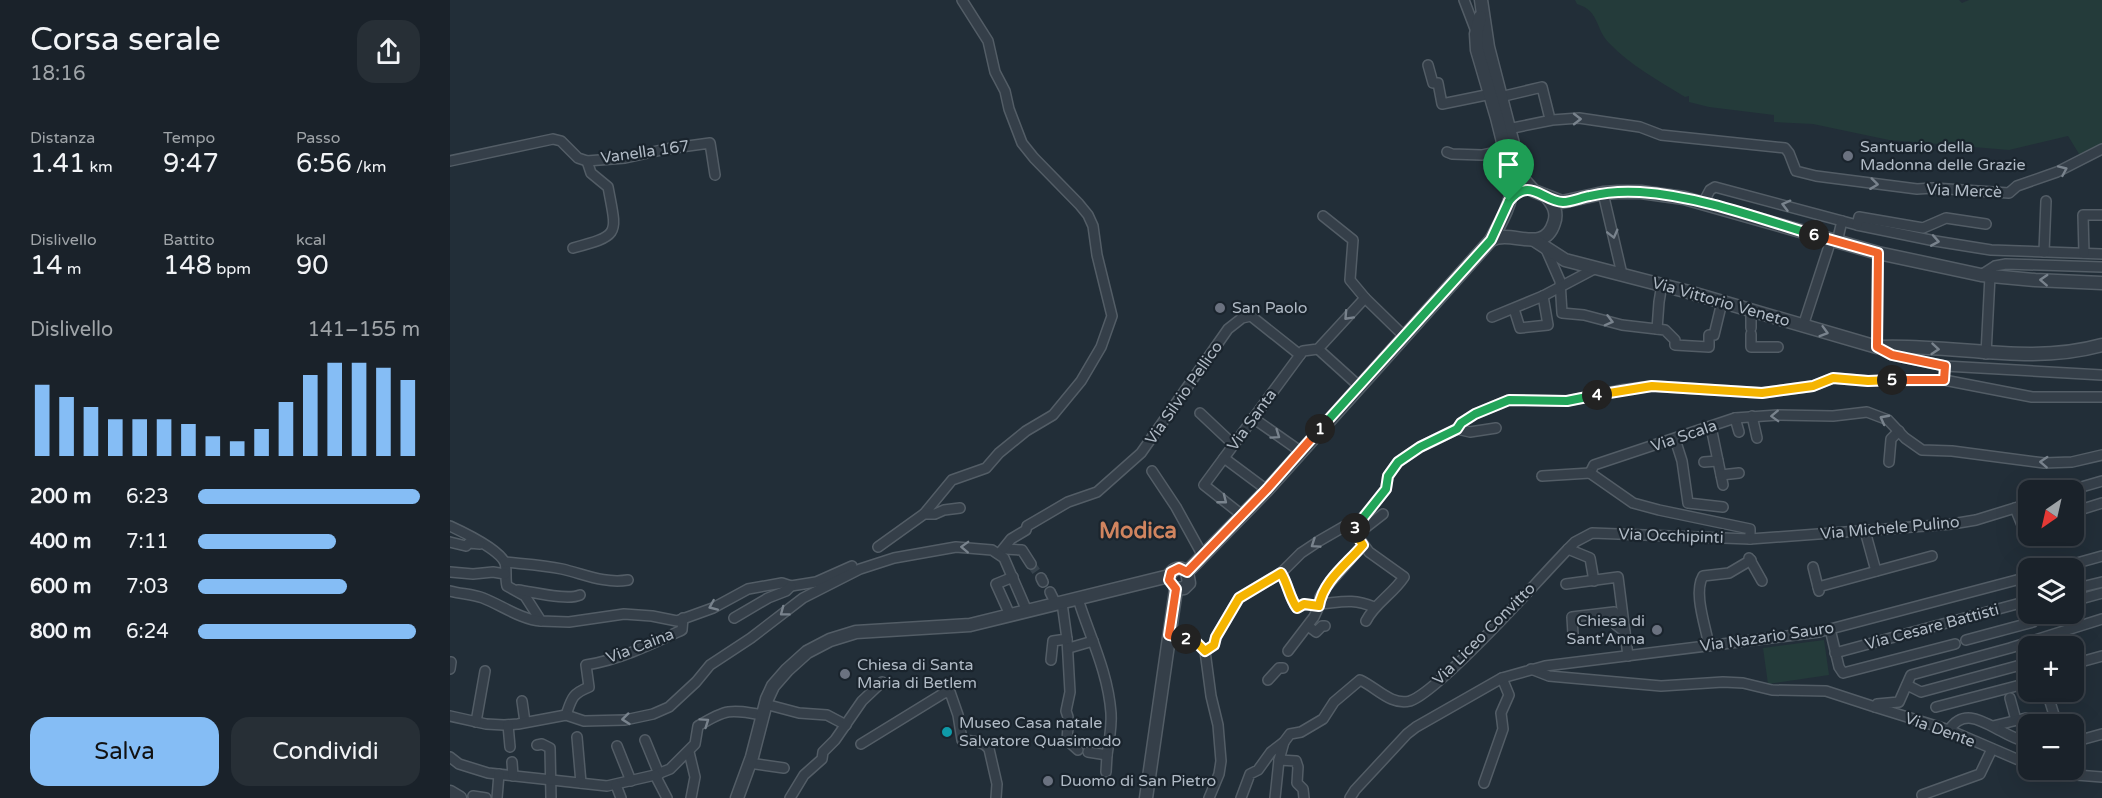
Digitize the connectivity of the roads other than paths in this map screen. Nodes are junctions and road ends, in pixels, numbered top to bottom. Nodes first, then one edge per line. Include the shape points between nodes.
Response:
1 (962, 0) edge
2 (1464, 0) edge
3 (1482, 4) edge
4 (1476, 34) junction
5 (1482, 49) junction
6 (1428, 65) dead end
7 (1491, 96) junction
8 (1549, 115) dead end
9 (1514, 128) junction
10 (2102, 149) edge
11 (1501, 150) junction
12 (1448, 152) dead end
13 (587, 161) junction
14 (450, 162) edge
15 (715, 175) dead end
16 (1534, 191) junction
17 (1603, 193) junction
18 (1546, 196) junction
19 (2046, 201) dead end
20 (1703, 203) junction
21 (1508, 205) junction
22 (2102, 215) edge
23 (1323, 216) dead end
24 (1842, 221) junction
25 (1986, 224) dead end
26 (1857, 225) junction
27 (1521, 239) junction
28 (1491, 240) junction
29 (1834, 241) junction
30 (1540, 244) junction
31 (573, 248) dead end
32 (2044, 252) junction
33 (1878, 253) junction
34 (2084, 253) junction
35 (2102, 254) edge
36 (2102, 267) edge
37 (1596, 268) junction
38 (1623, 274) junction
39 (1986, 276) junction
40 (2102, 283) edge
41 (1662, 284) junction
42 (1560, 287) junction
43 (1362, 295) junction
44 (1543, 296) junction
45 (1722, 302) junction
46 (1514, 309) junction
47 (1751, 310) junction
48 (1492, 317) dead end
49 (1803, 326) junction
50 (1657, 329) junction
51 (1404, 336) junction
52 (2102, 345) edge
53 (1778, 347) dead end
54 (1877, 347) junction
55 (1318, 349) junction
56 (1302, 353) junction
57 (1986, 354) junction
58 (1945, 366) junction
59 (2102, 375) edge
60 (1944, 380) junction
61 (1359, 386) junction
62 (2102, 397) edge
63 (1200, 413) dead end
64 (1752, 416) junction
65 (1253, 418) junction
66 (1735, 418) junction
67 (1711, 427) junction
68 (1496, 428) dead end
69 (1457, 429) junction
70 (1899, 431) junction
71 (1738, 432) dead end
72 (1757, 438) dead end
73 (1675, 439) junction
74 (1234, 445) junction
75 (1300, 451) junction
76 (2102, 454) edge
77 (1224, 458) junction
78 (1718, 461) junction
79 (1704, 462) dead end
80 (1889, 462) dead end
81 (1152, 471) dead end
82 (1590, 473) junction
83 (1739, 473) dead end
84 (1542, 476) dead end
85 (2102, 481) edge
86 (2084, 486) edge
87 (1267, 489) junction
88 (2102, 503) edge
89 (1722, 507) dead end
90 (2018, 507) edge
91 (960, 508) dead end
92 (2015, 508) junction
93 (2084, 509) edge
94 (924, 514) junction
95 (1383, 514) dead end
96 (1242, 515) junction
97 (2018, 515) edge
98 (450, 526) edge
99 (1353, 530) junction
100 (1865, 531) junction
101 (1592, 533) joint
102 (1750, 539) junction
103 (450, 542) edge
104 (482, 544) junction
105 (1363, 545) junction
106 (1568, 549) junction
107 (1002, 551) junction
108 (875, 552) junction
109 (908, 556) junction
110 (1203, 556) junction
111 (1932, 556) dead end
112 (2102, 556) edge
113 (2084, 561) edge
114 (505, 562) junction
115 (1031, 564) tunnel mouth
116 (1812, 567) dead end
117 (451, 571) edge
118 (1876, 571) junction
119 (1187, 572) junction
120 (1281, 573) junction
121 (505, 574) junction
122 (1012, 575) junction
123 (1169, 576) junction
124 (628, 580) dead end
125 (2018, 580) edge
126 (1594, 581) junction
127 (1762, 581) dead end
128 (2102, 582) edge
129 (1566, 584) dead end
130 (791, 586) junction
131 (2084, 586) edge
132 (513, 589) junction
133 (1176, 589) junction
134 (450, 591) edge
135 (1050, 592) dead end
136 (2102, 593) edge
137 (580, 595) dead end
138 (2084, 598) edge
139 (1078, 599) junction
140 (1059, 603) junction
141 (2018, 604) edge
142 (1319, 605) junction
143 (1374, 607) junction
144 (1027, 611) junction
145 (1010, 615) junction
146 (683, 618) junction
147 (734, 618) dead end
148 (2102, 619) edge
149 (541, 621) junction
150 (1366, 621) dead end
151 (2026, 624) edge
152 (1308, 626) junction
153 (1325, 626) dead end
154 (1830, 629) junction
155 (2005, 630) junction
156 (1625, 632) junction
157 (1573, 634) dead end
158 (1169, 635) junction
159 (2054, 636) edge
160 (1966, 640) dead end
161 (1093, 641) junction
162 (1068, 643) junction
163 (1955, 644) dead end
164 (1709, 646) junction
165 (2018, 647) edge
166 (2010, 648) junction
167 (1205, 651) junction
168 (1288, 651) dead end
169 (1835, 652) junction
170 (1628, 656) junction
171 (2102, 656) edge
172 (1051, 660) dead end
173 (2084, 661) edge
174 (2018, 666) edge
175 (1962, 667) dead end
176 (1283, 668) dead end
177 (1531, 669) junction
178 (485, 671) dead end
179 (1502, 678) junction
180 (1268, 680) dead end
181 (882, 682) dead end
182 (1966, 684) junction
183 (1907, 685) junction
184 (2018, 686) edge
185 (2010, 698) dead end
186 (1970, 699) junction
187 (522, 701) dead end
188 (1875, 707) junction
189 (1936, 707) dead end
190 (764, 709) junction
191 (566, 715) junction
192 (450, 716) edge
193 (2016, 720) joint
194 (476, 722) junction
195 (525, 722) junction
196 (508, 725) junction
197 (846, 725) junction
198 (1993, 726) junction
199 (1949, 730) junction
200 (2102, 734) edge
201 (577, 737) dead end
202 (2018, 739) edge
203 (2084, 739) edge
204 (645, 740) dead end
205 (1284, 742) junction
206 (861, 744) dead end
207 (537, 745) dead end
208 (617, 746) dead end
209 (510, 747) dead end
210 (1992, 749) junction
211 (688, 752) junction
212 (1107, 755) junction
213 (450, 757) edge
214 (1279, 760) junction
215 (2018, 760) edge
216 (512, 762) dead end
217 (749, 764) junction
218 (784, 768) dead end
219 (1106, 772) dead end
220 (499, 774) junction
221 (657, 774) junction
222 (513, 776) junction
223 (2084, 776) edge
224 (2102, 777) edge
225 (551, 780) junction
226 (631, 781) junction
227 (580, 783) junction
228 (1484, 783) dead end
229 (616, 784) junction
230 (450, 792) edge
231 (473, 796) dead end
232 (551, 797) edge
233 (460, 798) edge
234 (486, 798) edge
235 (496, 798) edge
236 (621, 798) edge
237 (667, 798) edge
238 (692, 798) edge
239 (737, 798) edge
240 (790, 798) edge
241 (996, 798) edge
242 (1146, 798) edge
243 (1209, 798) edge
244 (1241, 798) edge
245 (1275, 798) edge
246 (1304, 798) edge
247 (1350, 798) edge
248 (1923, 798) edge

1 - 94 street via 988,41 995,72 1022,143 1088,215 1112,316 1101,347 1081,381 1053,415 1026,431 986,468 952,480
2 - 4 street
2 - 5 street
3 - 4 street
3 - 5 street
4 - 5 street
5 - 7 street
6 - 7 street via 1442,104
7 - 8 street via 1542,87
7 - 9 street
7 - 11 street
9 -> 10 street, Via Mercè via 1579,118 1640,127 1660,135 1785,148 1796,171 1816,176 1917,189 2009,193
9 - 16 street via 1522,179
11 - 12 street via 1482,155
11 - 21 street via 1513,182
13 - 14 street, Vanella 167 via 553,139
13 - 15 street, Vanella 167 via 710,143
13 - 31 street via 591,173 608,187 614,224 608,237
16 - 18 street
16 - 21 street via 1523,191
17 - 18 street via 1562,202
17 - 20 street via 1641,192
17 -> 38 street
18 - 30 street via 1554,206 1555,219
19 - 32 street
24 -> 20 street via 1715,187
20 - 29 street
21 - 27 street via 1506,223
21 - 28 street
22 - 34 street via 2083,215
23 - 43 street via 1353,240 1350,280
24 - 26 street
24 - 29 street
25 - 26 street via 1946,218 1923,228 1859,217
26 -> 32 street via 1991,250
27 - 28 street via 1502,236
27 - 30 street
28 - 51 street
29 - 33 street
29 - 49 street
30 - 37 street, Via Vittorio Veneto via 1565,260
30 - 42 street
32 - 34 street
33 - 39 street
33 - 54 street
34 - 35 street
36 - 39 street via 2006,264 1995,266
37 - 38 street, Via Vittorio Veneto
37 - 42 street
38 - 41 street, Via Vittorio Veneto
40 -> 39 street
39 - 57 street
41 - 45 street, Via Vittorio Veneto
41 - 50 street
42 - 44 street
42 -> 50 street via 1562,313
43 - 51 street
43 -> 55 street
44 - 46 street
44 - 46 street via 1548,325 1520,328
45 - 47 street, Via Vittorio Veneto
45 - 50 street via 1714,335 1708,335 1709,347 1675,345 1665,330
46 - 48 street
47 - 49 street, Via Vittorio Veneto
47 - 53 street via 1751,347
49 -> 54 street, Via Vittorio Veneto
51 - 61 street
52 - 57 street, Via Vittorio Veneto via 2045,355
54 -> 57 street, Via Vittorio Veneto
54 - 58 street, Via Vittorio Veneto via 1900,357
55 - 56 street
55 - 61 street
56 - 65 street, Via Santa
56 - 107 street, Via Silvio Pellico via 1251,315 1242,318 1228,329 1141,453 1097,492 1068,502 1027,526
58 - 59 street, Via Vittorio Veneto
58 - 60 street
60 - 62 street via 2032,397
60 - 69 street via 1833,378 1813,386 1762,393 1652,386 1567,401 1509,400 1475,414
61 - 75 street
63 - 74 street
64 - 66 street, Via Scala
70 -> 64 street, Via Scala via 1888,420 1867,412
64 - 72 street
65 - 74 street, Via Santa
65 -> 75 street
66 - 67 street, Via Scala
66 - 71 street
67 - 73 street, Via Scala
67 - 78 street
68 - 69 street via 1470,432
69 - 99 street via 1398,462 1388,476 1386,489
76 -> 70 street, Via Scala via 2072,462 2044,463 1952,450 1922,450
70 - 80 street via 1891,439
73 - 82 street, Via Scala via 1594,465
73 - 89 street via 1688,503
74 - 77 street, Via Santa
75 - 87 street
77 - 87 street
77 -> 96 street, Via Santa via 1204,485
78 - 79 street
78 - 83 street via 1722,480
81 - 110 street
82 - 84 street, Via Scala
82 - 102 street via 1633,503 1750,529
85 - 86 street
87 - 96 street
88 - 93 street
90 - 92 street, Via Michele Pulino
91 - 94 street
92 - 97 street
92 - 100 street, Via Michele Pulino via 1952,524
94 - 108 street
95 - 99 street via 1365,528
96 - 110 street
98 - 104 street
99 - 105 street
99 -> 120 street via 1345,526 1319,541
100 - 102 street, Via Michele Pulino
100 - 118 street
101 - 102 street, Via Occhipinti
101 - 106 street, Via Liceo Convitto
103 - 104 street
104 - 114 street via 491,547
105 - 142 street via 1327,586
105 - 143 street via 1404,577
106 - 126 street via 1590,558
106 - 205 street, Via Liceo Convitto via 1476,647 1428,690 1411,701 1402,701 1360,680 1334,702 1323,719 1290,734
107 -> 109 street via 956,547
107 - 115 street via 1022,550
107 - 122 street
108 - 109 street
108 - 130 street via 816,582
109 -> 191 street via 863,567 803,598 710,666 669,706 653,714 625,720 584,721
110 - 119 street
111 - 118 street
112 - 113 street
114 - 121 street
114 - 124 street via 560,568 607,581
116 - 118 street via 1819,590
117 - 121 street
119 - 123 street via 1179,568
119 - 133 street via 1189,583
120 - 142 street via 1297,608 1304,604
120 - 167 street via 1239,598 1214,645
121 - 132 street via 507,586
122 - 144 street
122 - 145 street via 996,584
123 - 133 street
123 - 139 street
125 - 154 street, Via Nazario Sauro
126 - 129 street
126 - 156 street via 1618,577
127 - 164 street via 1750,559 1729,573 1703,576 1699,592
128 - 131 street
130 -> 146 street via 782,583 748,589 713,608
130 - 147 street
132 - 137 street
132 - 149 street via 525,596
133 - 158 street
134 - 149 street via 480,597 525,618
135 - 140 street
136 - 138 street
139 - 140 street
139 - 161 street
140 - 144 street
140 - 162 street
141 - 169 street, Via Cesare Battisti
142 - 143 street via 1358,600
142 - 152 street
143 - 150 street
144 - 145 street
145 - 190 street via 970,625 856,632 830,640 807,652 787,670 773,686
146 - 149 street via 677,621 624,614 569,622
146 - 191 street, Via Caina via 682,630 621,656 586,665 590,687 573,696
148 - 159 street
151 - 155 street
152 - 153 street via 1316,632
152 - 168 street
154 - 164 street, Via Nazario Sauro
154 - 169 street
155 - 160 street
155 - 166 street
156 - 157 street via 1616,625 1614,612 1572,617
156 - 170 street
158 - 167 street via 1197,643
158 - 242 street
161 - 162 street
161 - 212 street via 1111,711
162 - 172 street via 1053,641
162 - 212 street via 1067,740 1083,751
163 - 169 street via 1844,673
164 - 170 street, Via Nazario Sauro
165 - 166 street
166 - 183 street via 1911,675
167 - 243 street via 1221,761
170 - 177 street, Via Nazario Sauro
171 - 173 street
174 - 182 street
175 - 182 street
176 - 180 street
177 - 179 street, Via Nazario Sauro
177 - 188 street via 1549,676 1661,686 1723,682 1772,690 1826,691
178 - 194 street
179 - 228 street via 1509,695 1501,713 1503,729
179 - 247 street, Via Nazario Sauro via 1407,734
181 - 197 street via 862,700
182 - 183 street via 1921,692
182 - 186 street
183 - 188 street, Via Dente via 1899,702
184 - 186 street
185 - 193 street
186 - 189 street
187 - 195 street
188 - 199 street, Via Dente
190 - 197 street via 827,715
211 -> 190 street via 698,726 718,713
190 - 217 street
191 - 195 street
192 - 194 street
193 - 198 street
194 - 196 street
195 - 196 street
196 - 209 street
197 - 240 street
198 - 199 street via 1970,718 1953,723
198 - 202 street
199 - 210 street, Via Dente
200 - 203 street
201 - 227 street
204 - 221 street
205 - 214 street
205 - 244 street, Via Liceo Convitto via 1250,774
206 - 241 street via 950,692 962,740 989,749
207 - 225 street via 550,748
208 - 226 street
210 - 215 street, Via Dente
210 - 248 street via 1980,774 1922,795
211 - 221 street via 670,769
211 - 238 street via 695,777
212 - 219 street
213 - 220 street via 459,764
214 - 245 street
214 - 246 street via 1296,761 1297,783
216 - 222 street
217 - 218 street
217 - 239 street
220 - 222 street
220 - 235 street
221 - 226 street
221 - 237 street
222 - 225 street
223 - 224 street
225 - 227 street
225 - 232 street
226 - 229 street
227 - 229 street
229 - 236 street
230 - 233 street
231 - 234 street

